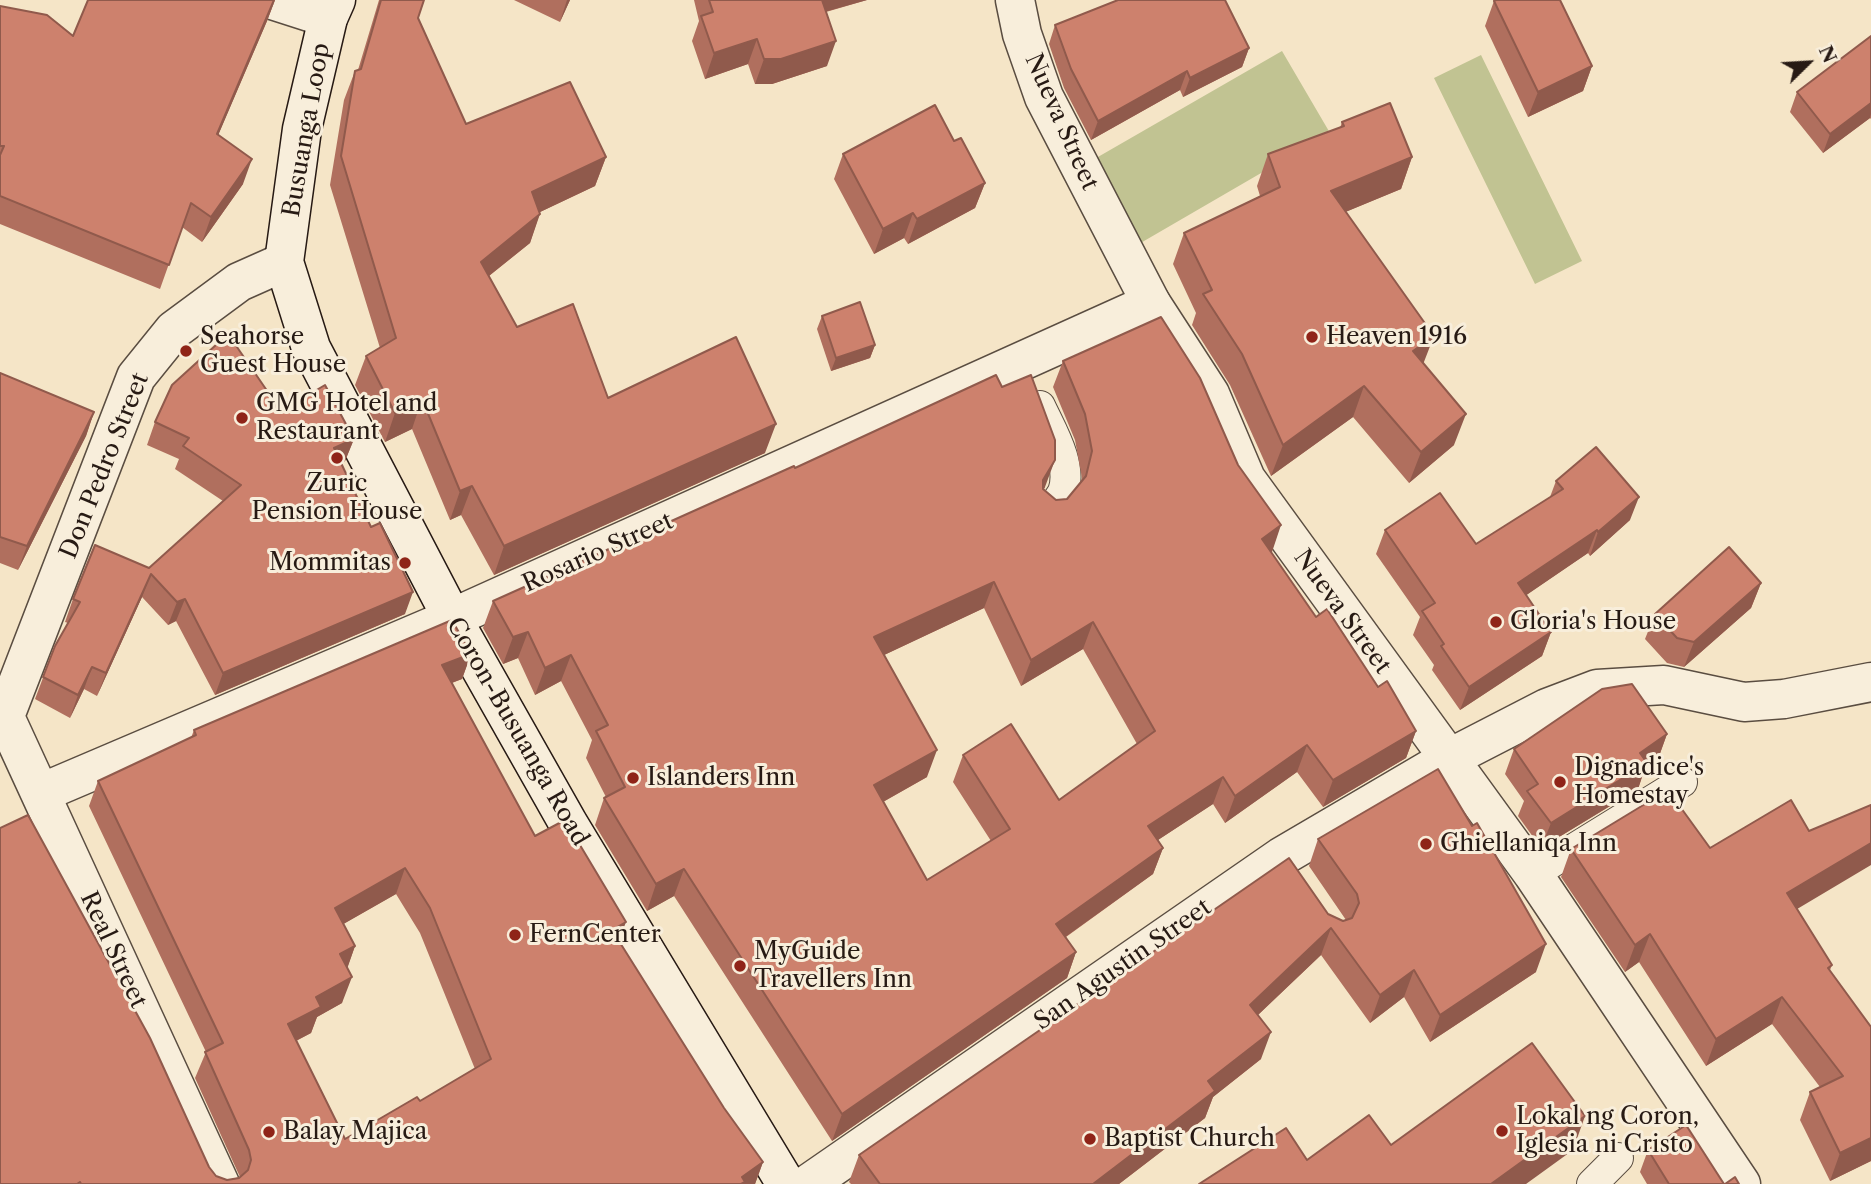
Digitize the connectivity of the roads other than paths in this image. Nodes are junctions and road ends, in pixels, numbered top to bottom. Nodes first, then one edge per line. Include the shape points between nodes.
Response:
1 (272, 0) edge
2 (1015, 0) edge
3 (332, 9) edge
4 (284, 262) junction
5 (1151, 303) junction
6 (1022, 364) junction
7 (1050, 510) edge
8 (452, 618) junction
9 (1871, 682) edge
10 (3, 723) edge
11 (1448, 759) junction
12 (1682, 782) dead end
13 (41, 793) junction
14 (1533, 874) junction
15 (1618, 1158) dead end
16 (220, 1184) edge
17 (786, 1184) edge
18 (808, 1184) edge
19 (1592, 1184) edge
20 (1741, 1184) edge

1 - 3 street
2 - 5 street, Nueva Street via 1044,97
3 - 4 street, Busuanga Loop via 302,129
4 - 8 street, Coron-Busuanga Road via 311,348
4 - 10 street, Don Pedro Street via 239,282 174,330 136,377
5 - 6 street, Rosario Street
5 - 11 street, Nueva Street via 1210,394 1246,479
6 - 7 lane via 1062,457 1063,492
6 - 8 street, Rosario Street
8 - 13 street, Rosario Street
8 - 17 street, Coron-Busuanga Road via 568,824
9 - 11 street, San Agustin Street via 1744,702 1664,685 1597,689 1547,708
10 - 13 street, Real Street
11 - 14 street, Nueva Street
11 - 18 street, San Agustin Street
12 - 14 lane
13 - 16 street, Real Street
14 - 20 street, Nueva Street
15 - 19 lane

